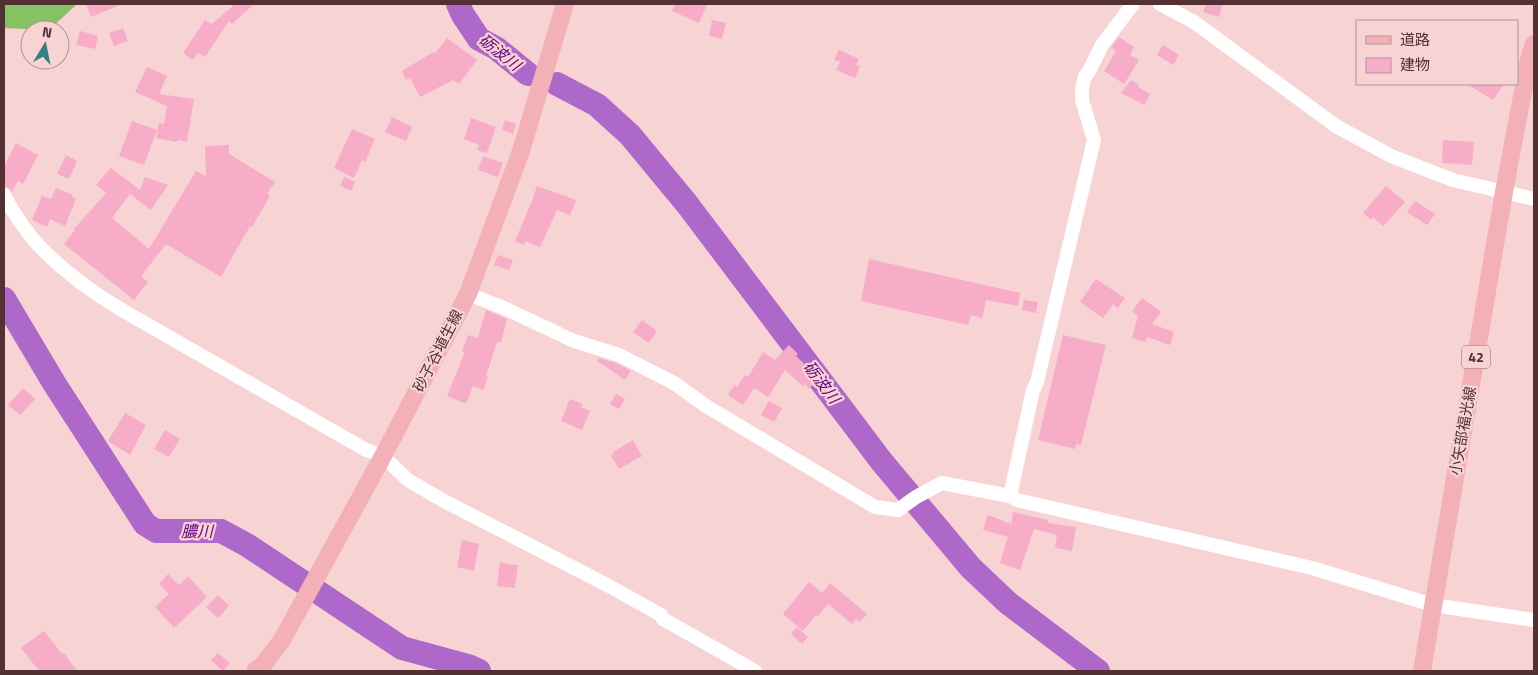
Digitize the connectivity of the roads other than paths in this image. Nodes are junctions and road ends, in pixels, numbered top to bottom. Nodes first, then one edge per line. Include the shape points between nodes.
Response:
1 (565, 4) edge
2 (1133, 4) edge
3 (1160, 4) edge
4 (1534, 44) edge
5 (1504, 192) junction
6 (4, 195) edge
7 (1534, 199) edge
8 (468, 294) junction
9 (384, 456) junction
10 (1010, 496) junction
11 (1433, 605) junction
12 (1534, 620) edge
13 (255, 671) edge
14 (755, 671) edge
15 (1422, 671) edge

1 - 8 main road, 砂子谷埴生線 via 521,152
2 - 10 street via 1102,44 1085,76 1082,100 1094,140
3 - 5 street via 1194,22 1344,131 1391,156 1453,180
4 - 5 main road, 小矢部福光線 / 42
5 - 7 street
5 - 11 main road, 小矢部福光線 / 42
6 - 9 street via 41,248 92,292 366,450
8 - 9 main road, 砂子谷埴生線
8 - 10 street via 574,341 619,355 674,383 706,406 875,507 898,510 942,483
9 - 13 main road, 砂子谷埴生線 via 282,640
9 - 14 street via 408,480 444,501 609,586
10 - 11 street via 1312,568
11 - 12 street
11 - 15 main road, 小矢部福光線 / 42

